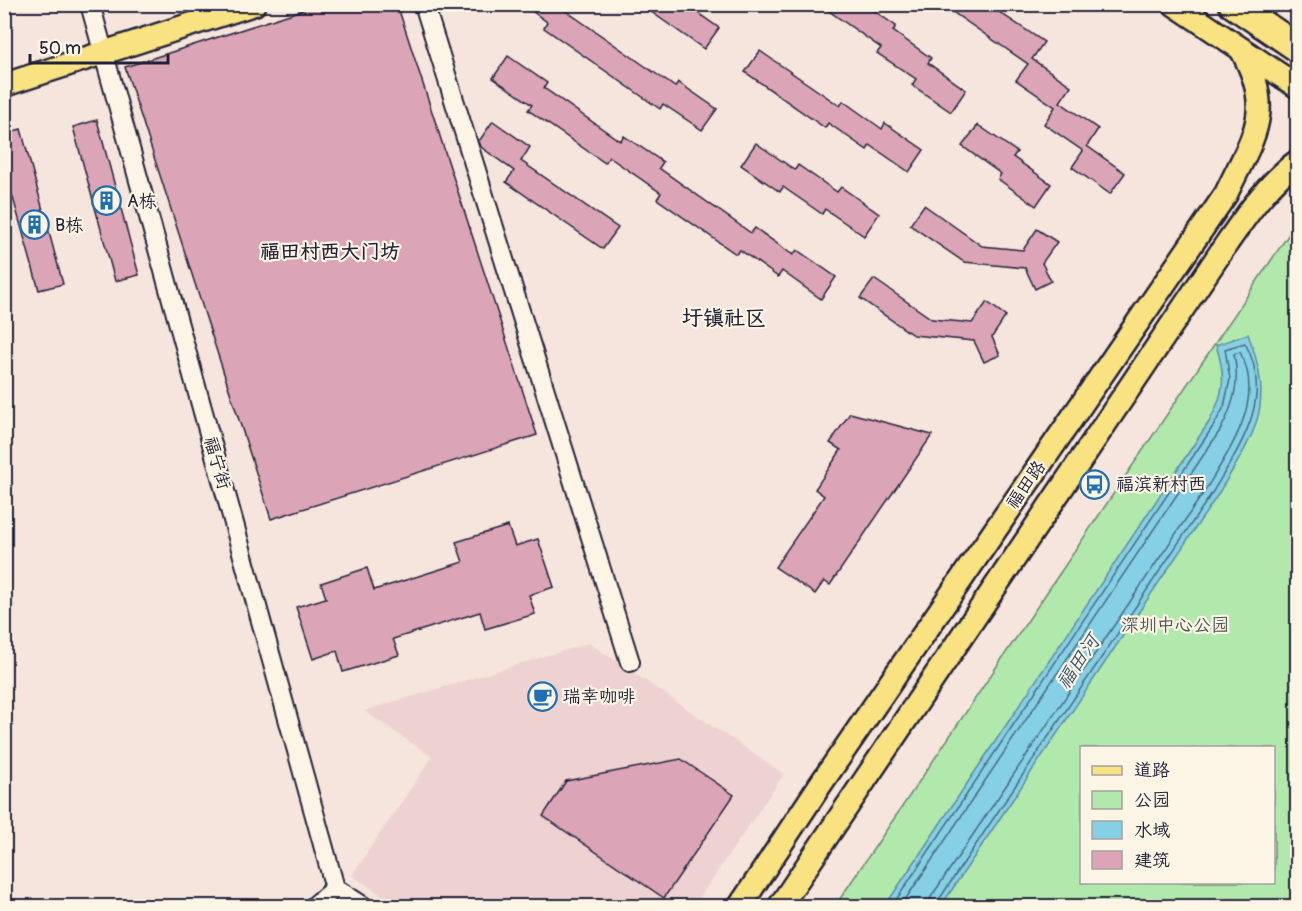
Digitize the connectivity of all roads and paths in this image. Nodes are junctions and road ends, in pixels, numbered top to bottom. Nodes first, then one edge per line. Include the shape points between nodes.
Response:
1 (90, 4) edge
2 (254, 4) edge
3 (424, 4) edge
4 (1174, 4) edge
5 (1233, 4) edge
6 (1298, 48) edge
7 (1241, 49) junction
8 (102, 52) junction
9 (4, 85) edge
10 (1298, 87) edge
11 (1298, 161) edge
12 (630, 662) dead end
13 (336, 888) junction
14 (314, 906) edge
15 (363, 906) edge
16 (740, 906) edge
17 (780, 906) edge

1 - 8 street, 福宁街
2 - 8 main road
3 - 12 street
4 - 7 main road
5 - 6 highway
7 - 10 main road
7 - 16 main road, 福田路 via 1253,70 1260,109 1257,126 1226,194
8 - 9 main road
8 - 13 street, 福宁街
11 - 17 main road, 福田路 via 1256,202 1227,243
13 - 14 street
13 - 15 street

